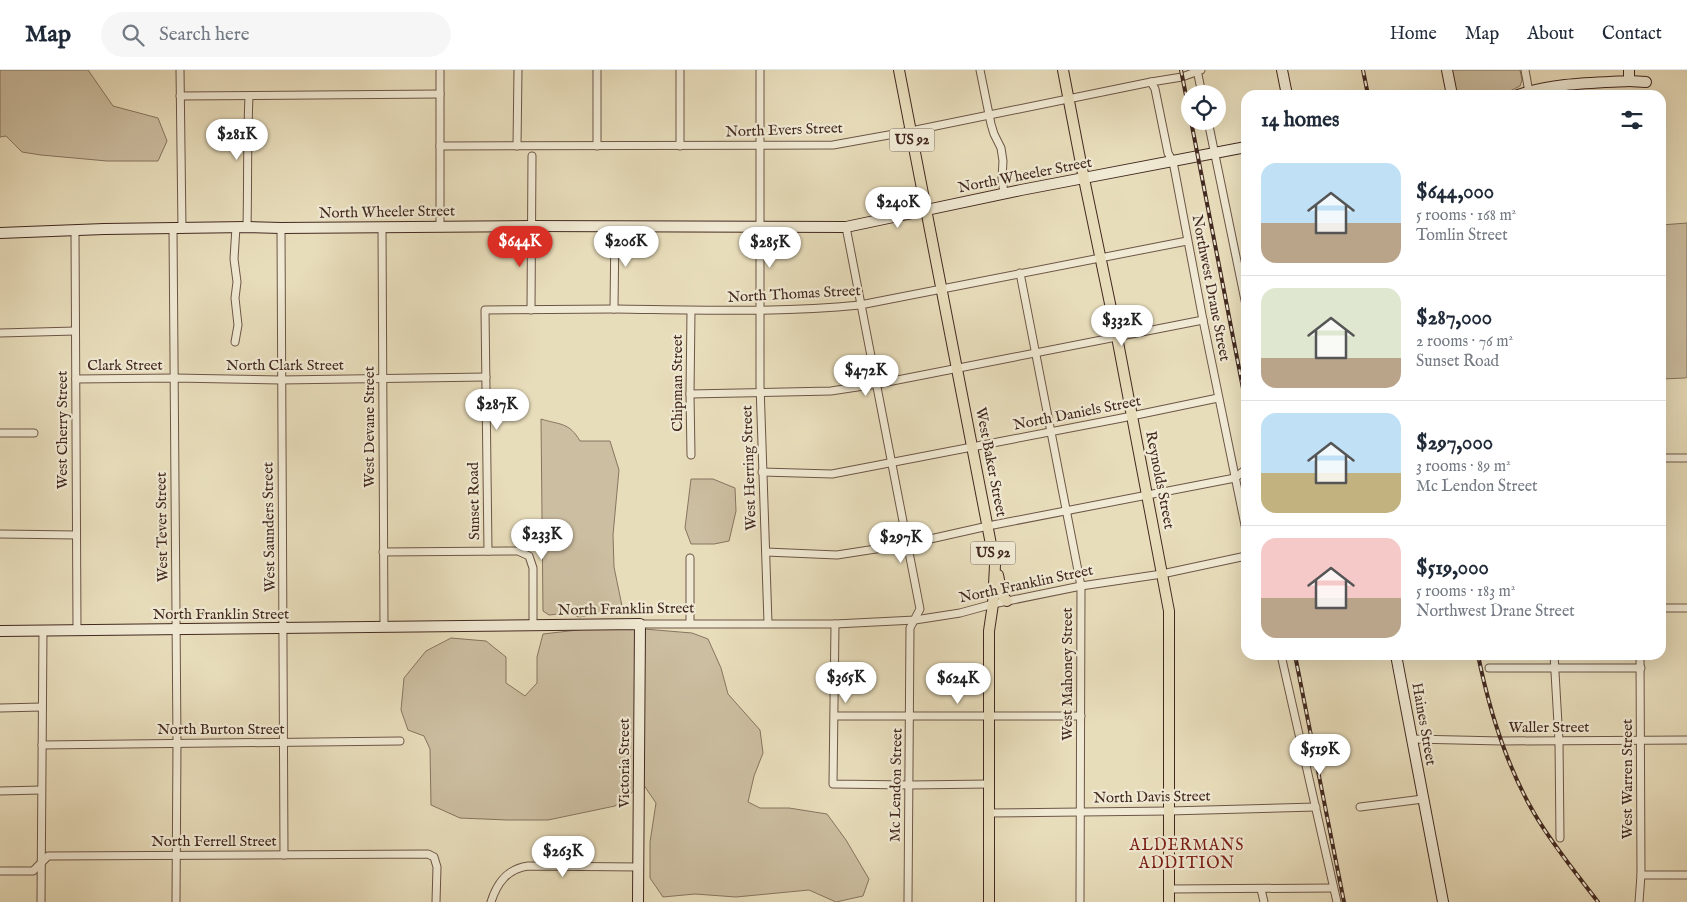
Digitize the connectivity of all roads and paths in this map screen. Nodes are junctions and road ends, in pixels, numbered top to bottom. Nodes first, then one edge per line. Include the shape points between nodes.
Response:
1 (180, 70) edge
2 (440, 70) edge
3 (518, 70) edge
4 (597, 70) edge
5 (680, 70) edge
6 (760, 70) edge
7 (899, 70) edge
8 (980, 70) edge
9 (1063, 70) edge
10 (1198, 70) edge
11 (1282, 70) edge
12 (1447, 70) edge
13 (1525, 70) edge
14 (1629, 70) edge
15 (1629, 81) junction
16 (1151, 82) junction
17 (1646, 82) dead end
18 (1200, 85) edge
19 (1286, 90) edge
20 (1451, 90) edge
21 (1529, 90) edge
22 (1536, 90) edge
23 (440, 94) junction
24 (180, 96) junction
25 (249, 97) junction
26 (1068, 99) junction
27 (989, 115) junction
28 (1210, 130) edge
29 (911, 131) junction
30 (440, 146) junction
31 (517, 146) junction
32 (597, 146) junction
33 (680, 146) junction
34 (760, 146) junction
35 (1241, 148) edge
36 (1215, 154) junction
37 (532, 156) dead end
38 (1173, 162) junction
39 (1084, 179) junction
40 (1004, 194) junction
41 (926, 210) junction
42 (440, 226) junction
43 (531, 226) junction
44 (615, 226) junction
45 (759, 226) junction
46 (236, 227) junction
47 (248, 227) junction
48 (382, 227) junction
49 (281, 228) junction
50 (846, 228) junction
51 (178, 229) junction
52 (76, 230) junction
53 (0, 234) edge
54 (1187, 241) junction
55 (1101, 258) junction
56 (1241, 270) edge
57 (1020, 273) junction
58 (942, 288) junction
59 (860, 305) junction
60 (614, 309) junction
61 (485, 310) joint
62 (531, 310) junction
63 (691, 311) junction
64 (760, 311) junction
65 (1203, 320) junction
66 (76, 331) junction
67 (0, 333) edge
68 (1117, 337) junction
69 (235, 342) dead end
70 (1036, 352) junction
71 (957, 368) junction
72 (486, 377) junction
73 (174, 378) junction
74 (382, 378) junction
75 (76, 379) junction
76 (281, 380) junction
77 (877, 384) junction
78 (760, 392) junction
79 (690, 394) junction
80 (1218, 398) junction
81 (1132, 416) junction
82 (1051, 432) junction
83 (0, 433) edge
84 (34, 433) dead end
85 (973, 447) junction
86 (691, 455) dead end
87 (1666, 458) edge
88 (1687, 458) edge
89 (893, 464) junction
90 (762, 472) junction
91 (1241, 473) edge
92 (1234, 478) junction
93 (1148, 496) junction
94 (1241, 508) edge
95 (1067, 511) junction
96 (988, 526) junction
97 (0, 534) edge
98 (76, 535) junction
99 (908, 544) junction
100 (488, 551) junction
101 (383, 552) junction
102 (766, 552) junction
103 (1241, 557) edge
104 (690, 558) dead end
105 (995, 564) junction
106 (1162, 574) junction
107 (1081, 586) junction
108 (1007, 601) junction
109 (993, 604) junction
110 (1666, 608) edge
111 (1687, 608) edge
112 (915, 620) junction
113 (690, 623) junction
114 (768, 623) junction
115 (640, 624) junction
116 (835, 624) junction
117 (533, 625) junction
118 (384, 627) junction
119 (283, 628) junction
120 (176, 629) junction
121 (43, 630) junction
122 (77, 630) junction
123 (0, 631) edge
124 (1282, 660) edge
125 (1397, 660) edge
126 (1554, 660) edge
127 (1640, 660) edge
128 (1489, 668) dead end
129 (1641, 668) junction
130 (1555, 669) junction
131 (42, 707) junction
132 (0, 708) edge
133 (835, 716) junction
134 (910, 716) junction
135 (989, 716) junction
136 (1081, 716) junction
137 (1412, 739) junction
138 (1687, 740) edge
139 (400, 741) dead end
140 (1559, 741) junction
141 (1642, 741) junction
142 (178, 743) junction
143 (284, 743) junction
144 (42, 745) junction
145 (989, 784) junction
146 (910, 785) junction
147 (41, 790) junction
148 (0, 791) edge
149 (1423, 798) junction
150 (1316, 807) junction
151 (1360, 807) dead end
152 (1169, 811) junction
153 (1080, 812) junction
154 (989, 813) junction
155 (1560, 838) dead end
156 (177, 855) junction
157 (284, 855) junction
158 (41, 864) junction
159 (638, 867) junction
160 (0, 871) edge
161 (1641, 875) junction
162 (1687, 875) edge
163 (1333, 888) junction
164 (1169, 889) junction
165 (1261, 889) junction
166 (176, 900) dead end
167 (41, 902) edge
168 (436, 902) edge
169 (491, 902) edge
170 (638, 902) edge
171 (908, 902) edge
172 (989, 902) edge
173 (1080, 902) edge
174 (1169, 902) edge
175 (1264, 902) edge
176 (1337, 902) edge
177 (1443, 902) edge
178 (1639, 902) edge

1 - 24 street, West Tever Street
2 - 23 street
3 - 31 street
4 - 32 street
5 - 33 street
6 - 34 street, West Herring Street
7 - 29 main road, US 92
8 - 27 street
9 - 26 main road, Reynolds Street
10 - 16 street, North Evers Street via 1182,77
10 - 18 street
11 - 19 street
12 - 20 street
13 - 21 street
14 - 15 street
15 - 17 street
15 - 22 street via 1577,83
16 - 26 street, North Evers Street
16 - 38 street, Northwest Drane Street
23 - 25 street
23 - 30 street
24 - 25 street
24 - 51 street, West Tever Street
25 - 47 street
26 - 27 street, North Evers Street
26 - 39 main road, Reynolds Street
27 - 29 street, North Evers Street
27 - 40 street via 1001,148
28 - 36 street
29 - 34 street, North Evers Street via 833,145
29 - 41 main road, US 92
30 - 31 street, North Evers Street
30 - 42 street
31 - 32 street, North Evers Street
32 - 33 street, North Evers Street
33 - 34 street, North Evers Street
34 - 45 street, West Herring Street
35 - 36 street, North Wheeler Street
36 - 38 street, North Wheeler Street
36 - 56 street
37 - 43 street
38 - 39 street, North Wheeler Street
38 - 54 street, Northwest Drane Street
39 - 40 street, North Wheeler Street
39 - 55 main road, Reynolds Street
40 - 41 street, North Wheeler Street
41 - 50 street, North Wheeler Street
41 - 58 main road, West Baker Street / US 92
42 - 43 street, North Wheeler Street
42 - 48 street, North Wheeler Street
43 - 44 street, North Wheeler Street
43 - 62 street
44 - 45 street, North Wheeler Street
44 - 60 street
45 - 50 street, North Wheeler Street
45 - 64 street, West Herring Street
46 - 47 street, North Wheeler Street
46 - 51 street, North Wheeler Street
46 - 69 street via 234,259 238,325
47 - 49 street, North Wheeler Street
48 - 49 street, North Wheeler Street
48 - 74 street, West Devane Street
49 - 76 street, West Saunders Street
50 - 59 street, Mc Lendon Street
51 - 52 street, North Wheeler Street
51 - 73 street, West Tever Street
52 - 53 street, North Wheeler Street
52 - 66 street, West Cherry Street
54 - 55 street, North Thomas Street
54 - 65 street, Northwest Drane Street
55 - 57 street, North Thomas Street
55 - 68 main road, Reynolds Street
57 - 58 street, North Thomas Street
57 - 70 street, West Mahoney Street
58 - 59 street, North Thomas Street
58 - 71 main road, West Baker Street / US 92
59 - 64 street, North Thomas Street
59 - 77 street, Mc Lendon Street
60 - 62 street, North Thomas Street
60 - 63 street, North Thomas Street
61 - 62 street, North Thomas Street
61 - 72 street, Sunset Road
63 - 64 street, North Thomas Street
63 - 79 street, Chipman Street
64 - 78 street, West Herring Street
65 - 68 street
65 - 80 street, Northwest Drane Street
66 - 67 street
66 - 75 street, West Cherry Street
68 - 70 street
68 - 81 main road, Reynolds Street
70 - 71 street
70 - 82 street, West Mahoney Street
71 - 77 street
71 - 85 main road, West Baker Street / US 92
72 - 74 street, North Clark Street
72 - 100 street, Sunset Road
73 - 75 street, Clark Street
73 - 76 street, North Clark Street
73 - 120 street, West Tever Street
74 - 76 street, North Clark Street
74 - 101 street, West Devane Street
75 - 98 street, West Cherry Street
76 - 119 street, West Saunders Street
77 - 78 street via 831,391
77 - 89 street, Mc Lendon Street
78 - 79 street
78 - 90 street, West Herring Street
79 - 86 street, Chipman Street
80 - 81 street, North Daniels Street
80 - 92 street, Northwest Drane Street
81 - 82 street, North Daniels Street
81 - 93 main road, Reynolds Street
82 - 85 street, North Daniels Street
82 - 95 street, West Mahoney Street
83 - 84 street
85 - 89 street, North Daniels Street
85 - 96 main road, West Baker Street / US 92
87 - 88 street
89 - 90 street, North Daniels Street via 832,474
89 - 99 street, Mc Lendon Street
90 - 102 street, West Herring Street
91 - 92 street
92 - 93 street
92 - 94 street, Northwest Drane Street
93 - 95 street
93 - 106 main road, Reynolds Street
95 - 96 street
95 - 107 street, West Mahoney Street
96 - 99 street
96 - 105 main road, West Baker Street / US 92
97 - 98 street
98 - 122 street, West Cherry Street
99 - 102 street via 837,555
99 - 112 street, Mc Lendon Street via 920,609
100 - 101 street
100 - 117 street, Sunset Road via 518,551 529,556 533,568
101 - 118 street, West Devane Street
102 - 114 street, West Herring Street
103 - 106 street, North Franklin Street
104 - 113 street
105 - 108 main road, US 92 via 1002,595
105 - 109 main road, West Baker Street / US 92
106 - 107 street, North Franklin Street
106 - 152 main road, Reynolds Street via 1170,625
107 - 108 street, North Franklin Street
107 - 136 street, West Mahoney Street
108 - 109 street, North Franklin Street
109 - 112 street, North Franklin Street
109 - 135 main road, West Baker Street / US 92 via 989,631
110 - 111 street
112 - 116 street, North Franklin Street
112 - 134 street, Mc Lendon Street via 910,628
113 - 114 street, North Franklin Street
113 - 115 street, North Franklin Street
114 - 116 street, North Franklin Street
115 - 117 street, North Franklin Street
115 - 159 street, Victoria Street
116 - 133 street
117 - 118 street, North Franklin Street
118 - 119 street, North Franklin Street
119 - 120 street, North Franklin Street
119 - 143 street, West Saunders Street
120 - 122 street, North Franklin Street
120 - 142 street, West Tever Street
121 - 122 street, North Franklin Street
121 - 123 street, North Franklin Street
121 - 131 street
124 - 150 street
125 - 137 street, Haines Street
126 - 130 street
127 - 129 street, West Warren Street
128 - 130 street
129 - 130 street
129 - 141 street, West Warren Street
130 - 140 street
131 - 132 street
131 - 144 street
133 - 134 street
133 - 146 street via 833,784
134 - 135 street
134 - 146 street, Mc Lendon Street
135 - 136 street
135 - 145 main road, West Baker Street / US 92
136 - 153 street, West Mahoney Street
137 - 140 street, Waller Street
137 - 149 street, Haines Street
138 - 141 street, Waller Street
139 - 143 street, North Burton Street
140 - 141 street, Waller Street
140 - 155 street
141 - 161 street, West Warren Street
142 - 143 street, North Burton Street
142 - 144 street, North Burton Street
142 - 156 street, West Tever Street
143 - 157 street, West Saunders Street
144 - 147 street
145 - 146 street
145 - 154 main road, West Baker Street / US 92
146 - 171 street, Mc Lendon Street
147 - 148 street
147 - 158 street
149 - 151 street
149 - 177 street, Haines Street
150 - 152 street, North Davis Street
150 - 163 street
152 - 153 street, North Davis Street
152 - 164 main road, Reynolds Street
153 - 154 street, North Davis Street
153 - 173 street, West Mahoney Street
154 - 172 main road, West Baker Street / US 92
156 - 157 street, North Ferrell Street
156 - 158 street, North Ferrell Street via 48,856
156 - 166 street, West Tever Street
157 - 168 street, North Ferrell Street via 434,856 438,874
158 - 160 street, North Ferrell Street via 34,871
158 - 167 street
159 - 169 street via 523,867 504,876
159 - 170 street, Victoria Street
161 - 162 street
161 - 178 street, West Warren Street
163 - 165 street
163 - 176 street
164 - 165 street
164 - 174 main road, Reynolds Street
165 - 175 street

